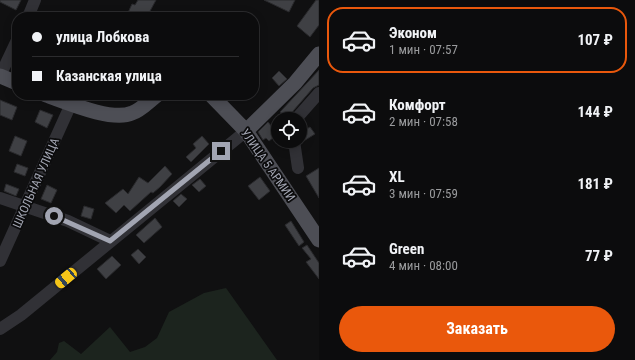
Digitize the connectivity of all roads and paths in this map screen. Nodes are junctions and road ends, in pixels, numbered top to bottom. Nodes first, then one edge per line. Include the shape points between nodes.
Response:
1 (36, 0) edge
2 (30, 12) edge
3 (12, 51) edge
4 (318, 56) edge
5 (0, 76) edge
6 (12, 81) edge
7 (319, 93) edge
8 (60, 100) edge
9 (150, 100) edge
10 (216, 100) edge
11 (71, 104) junction
12 (302, 112) edge
13 (246, 131) junction
14 (295, 148) edge
15 (298, 168) dead end
16 (0, 198) edge
17 (25, 206) junction
18 (319, 240) edge
19 (110, 241) junction
20 (0, 261) edge
21 (0, 329) edge

1 - 2 street
3 - 5 street
4 - 13 main road via 295,83
5 - 6 main road
7 - 12 street
8 - 11 main road
9 - 11 main road via 132,114 120,115
10 - 13 main road, УЛИЦА 5 АРМИИ
11 - 17 street, ШКОЛЬНАЯ УЛИЦА
13 - 18 main road, УЛИЦА 5 АРМИИ
13 - 19 street
14 - 15 street
16 - 17 street
17 - 19 street via 68,221
17 - 20 street, ШКОЛЬНАЯ УЛИЦА
19 - 21 street via 21,316

